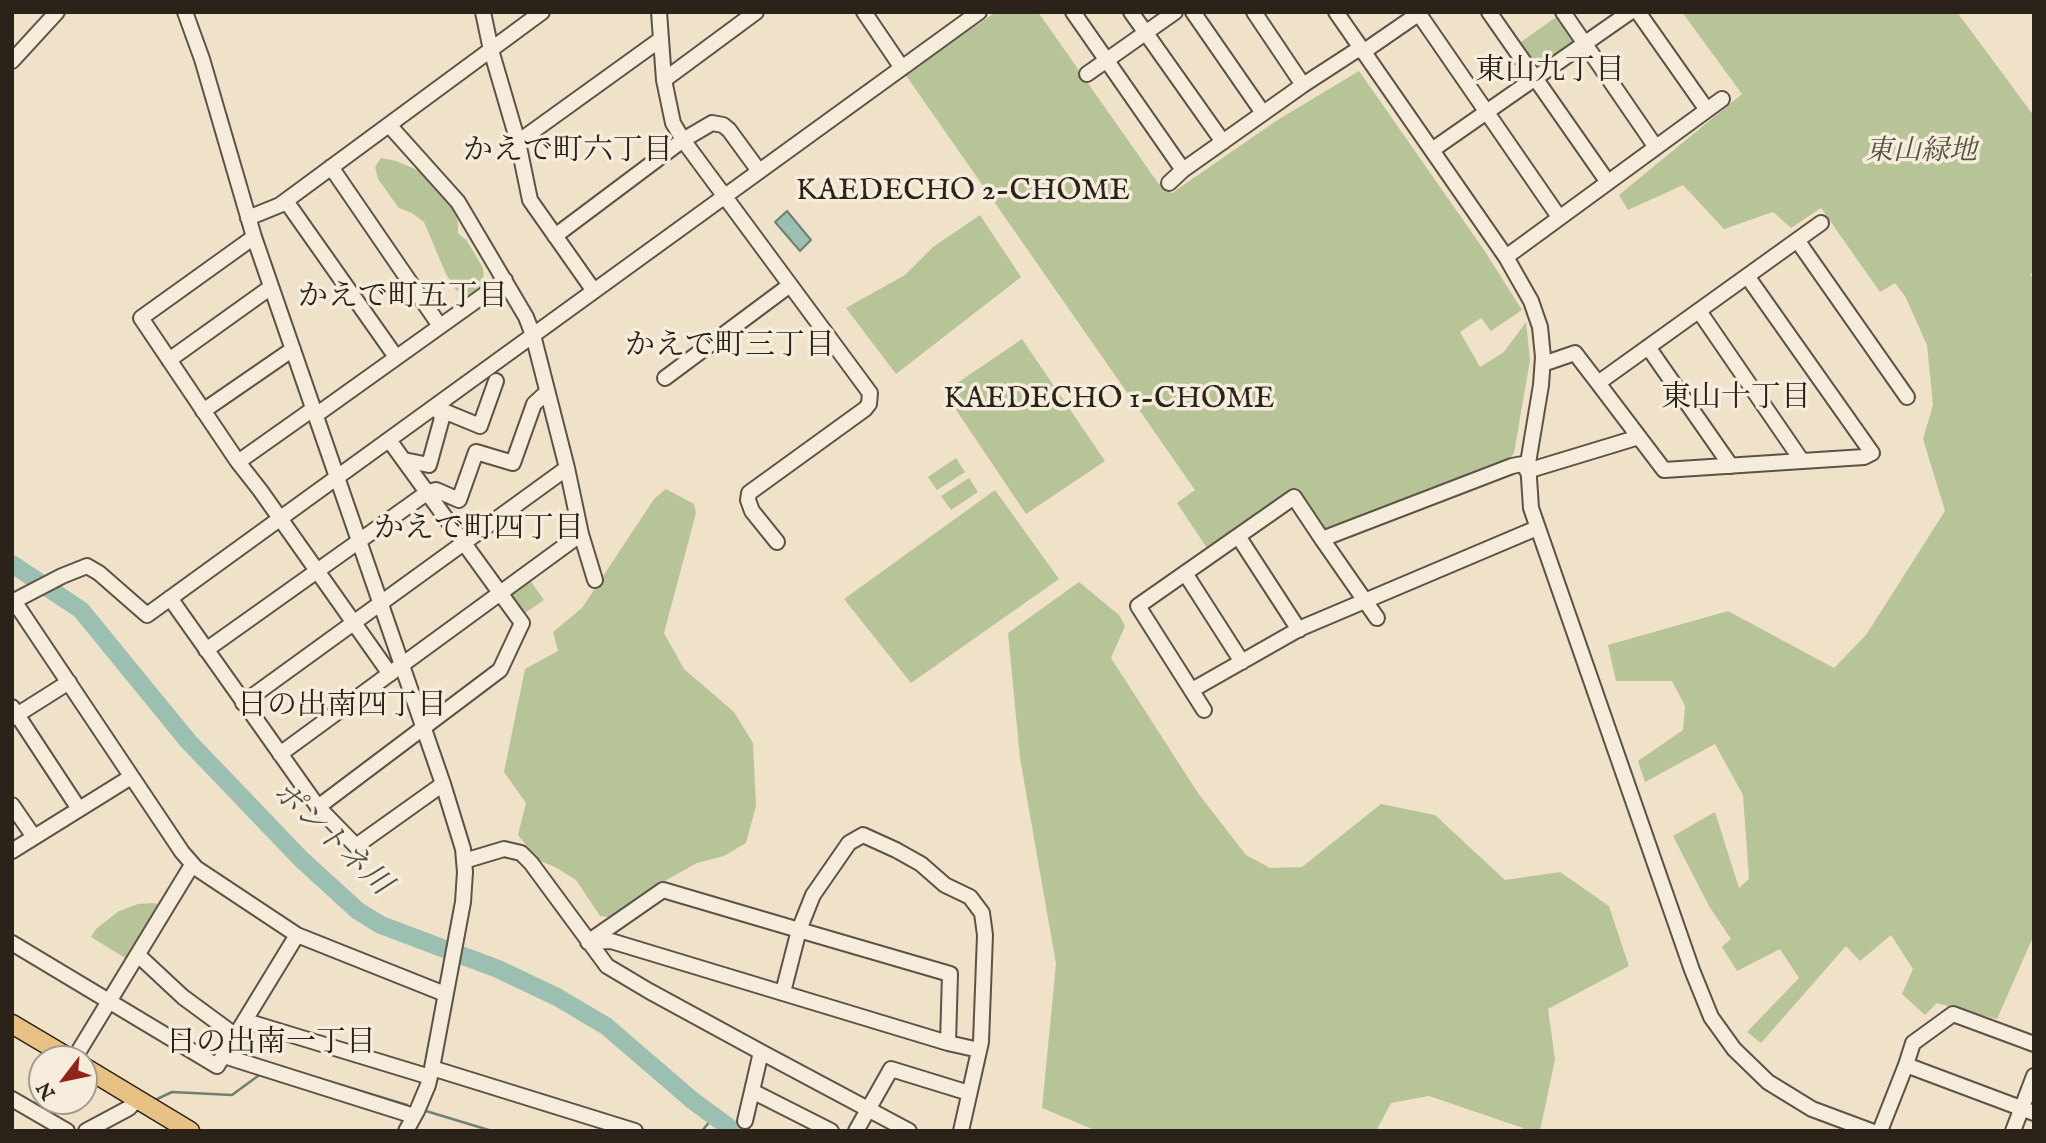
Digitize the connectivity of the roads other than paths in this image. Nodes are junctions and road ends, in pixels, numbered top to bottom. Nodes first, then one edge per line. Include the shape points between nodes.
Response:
1 (57, 12) edge
2 (185, 12) edge
3 (483, 12) edge
4 (542, 12) edge
5 (659, 12) edge
6 (756, 12) edge
7 (864, 12) edge
8 (1073, 12) edge
9 (1131, 12) edge
10 (1175, 12) edge
11 (1193, 12) edge
12 (1254, 12) edge
13 (1335, 12) edge
14 (1489, 12) edge
15 (1563, 12) edge
16 (1630, 12) edge
17 (1638, 12) edge
18 (1420, 13) edge
19 (973, 14) edge
20 (1145, 32) junction
21 (661, 39) junction
22 (1585, 44) junction
23 (491, 50) junction
24 (1362, 50) junction
25 (1106, 60) junction
26 (12, 61) edge
27 (902, 68) junction
28 (1087, 74) dead end
29 (1535, 78) junction
30 (664, 80) junction
31 (1303, 85) junction
32 (1722, 99) dead end
33 (1707, 110) junction
34 (1486, 112) junction
35 (1263, 113) junction
36 (390, 124) junction
37 (683, 140) junction
38 (518, 142) junction
39 (1223, 142) junction
40 (1655, 146) junction
41 (1432, 150) junction
42 (331, 167) junction
43 (1183, 170) junction
44 (759, 171) junction
45 (1607, 181) junction
46 (1169, 183) dead end
47 (724, 196) junction
48 (286, 201) junction
49 (1559, 217) junction
50 (248, 218) junction
51 (1821, 223) dead end
52 (555, 236) junction
53 (254, 237) junction
54 (1797, 240) junction
55 (1506, 257) junction
56 (1747, 276) junction
57 (505, 280) junction
58 (790, 285) junction
59 (271, 286) junction
60 (594, 291) junction
61 (1699, 311) junction
62 (440, 326) junction
63 (533, 335) junction
64 (1648, 347) junction
65 (293, 349) junction
66 (396, 357) junction
67 (169, 360) junction
68 (1543, 364) junction
69 (664, 378) dead end
70 (496, 381) dead end
71 (1598, 383) junction
72 (547, 392) junction
73 (1907, 397) dead end
74 (203, 411) junction
75 (314, 412) junction
76 (439, 412) junction
77 (480, 426) junction
78 (1639, 437) junction
79 (389, 440) junction
80 (476, 452) junction
81 (404, 460) junction
82 (1802, 461) junction
83 (238, 462) junction
84 (1731, 466) junction
85 (1527, 467) junction
86 (566, 468) junction
87 (337, 478) junction
88 (428, 492) junction
89 (281, 519) junction
90 (1537, 527) junction
91 (581, 534) junction
92 (1238, 536) junction
93 (1322, 539) junction
94 (359, 540) junction
95 (465, 542) junction
96 (777, 542) dead end
97 (317, 570) junction
98 (1185, 573) junction
99 (595, 580) dead end
100 (502, 593) junction
101 (170, 598) junction
102 (1365, 601) junction
103 (13, 602) edge
104 (381, 603) junction
105 (1377, 618) dead end
106 (353, 623) junction
107 (1299, 630) junction
108 (206, 650) junction
109 (1242, 662) junction
110 (396, 670) junction
111 (69, 682) junction
112 (1192, 690) junction
113 (243, 703) junction
114 (1204, 710) dead end
115 (14, 713) edge
116 (424, 730) junction
117 (280, 754) junction
118 (131, 777) junction
119 (443, 784) junction
120 (12, 805) edge
121 (318, 807) junction
122 (79, 809) junction
123 (34, 837) junction
124 (12, 851) edge
125 (464, 861) junction
126 (192, 865) junction
127 (799, 930) junction
128 (297, 935) junction
129 (588, 942) junction
130 (12, 943) edge
131 (138, 954) junction
132 (783, 992) junction
133 (445, 995) junction
134 (110, 1001) junction
135 (246, 1021) junction
136 (12, 1024) edge
137 (236, 1036) junction
138 (948, 1043) junction
139 (2034, 1044) edge
140 (49, 1045) edge
141 (82, 1045) edge
142 (979, 1050) junction
143 (761, 1052) junction
144 (224, 1056) junction
145 (1906, 1065) junction
146 (431, 1072) junction
147 (98, 1075) edge
148 (2034, 1076) edge
149 (752, 1091) junction
150 (969, 1093) junction
151 (12, 1099) edge
152 (144, 1103) junction
153 (867, 1109) junction
154 (2028, 1110) edge
155 (414, 1116) junction
156 (745, 1121) dead end
157 (178, 1128) edge
158 (67, 1131) edge
159 (86, 1131) edge
160 (406, 1131) edge
161 (635, 1131) edge
162 (831, 1131) edge
163 (856, 1131) edge
164 (909, 1131) edge
165 (961, 1131) edge
166 (1871, 1131) edge
167 (1880, 1131) edge
168 (2013, 1131) edge

1 - 26 street
2 - 50 street
3 - 23 street
4 - 23 street
5 - 21 street
6 - 30 street
7 - 27 street
8 - 25 street
9 - 20 street
10 - 20 street
11 - 35 street
12 - 31 street
13 - 24 street
14 - 29 street
15 - 22 street
16 - 22 street
17 - 33 street
18 - 24 street
18 - 34 street
19 - 27 street
20 - 25 street
20 - 39 street
21 - 30 street
21 - 38 street
22 - 29 street
22 - 40 street
23 - 36 street
23 - 38 street
24 - 31 street
24 - 41 street
25 - 28 street
25 - 43 street
27 - 44 street
29 - 34 street
29 - 45 street
30 - 37 street via 669,113
31 - 35 street
32 - 33 street
33 - 40 street
34 - 41 street
34 - 49 street
35 - 39 street
36 - 42 street
36 - 57 street via 458,202
37 - 44 street via 712,123 723,125
37 - 47 street
37 - 52 street
38 - 52 street via 530,200
39 - 43 street
40 - 45 street
41 - 55 street
42 - 48 street
42 - 62 street
43 - 46 street
44 - 47 street
45 - 49 street
47 - 58 street
47 - 60 street
48 - 50 street
48 - 66 street
49 - 55 street
50 - 53 street
51 - 54 street
52 - 60 street
53 - 59 street
53 - 67 street via 141,318
54 - 56 street
54 - 73 street
55 - 68 street via 1536,315
56 - 61 street
56 - 82 street via 1872,453
57 - 62 street
57 - 63 street
58 - 69 street
58 - 96 street via 871,398 865,409 749,493 752,511
59 - 65 street
59 - 67 street
60 - 63 street
61 - 64 street
61 - 82 street
62 - 66 street
63 - 72 street
63 - 76 street
64 - 71 street
64 - 84 street
65 - 74 street
65 - 75 street
66 - 75 street
67 - 74 street
68 - 71 street via 1575,353
68 - 85 street
70 - 77 street
71 - 78 street
72 - 80 street via 534,404 513,463
72 - 86 street
74 - 83 street
75 - 83 street
75 - 87 street
76 - 77 street
76 - 79 street
76 - 81 street via 429,465
77 - 80 street
78 - 84 street via 1664,470
78 - 85 street
79 - 81 street
79 - 87 street
80 - 88 street via 459,500
81 - 88 street
82 - 84 street
83 - 89 street
85 - 90 street
85 - 93 street via 1512,466
86 - 91 street
86 - 95 street
87 - 89 street
87 - 94 street
88 - 94 street
88 - 95 street
89 - 97 street
89 - 101 street
90 - 102 street
90 - 166 street via 1711,1017 1734,1049 1768,1082 1812,1109
91 - 99 street
91 - 100 street
92 - 93 street via 1294,497
92 - 98 street
92 - 107 street
93 - 102 street
94 - 97 street
94 - 104 street
95 - 100 street
95 - 104 street
97 - 106 street
97 - 108 street
98 - 109 street
98 - 112 street via 1138,606
100 - 110 street
100 - 116 street via 523,623 500,670
101 - 103 street via 147,615 87,566
101 - 108 street
102 - 105 street
102 - 107 street
103 - 111 street
104 - 106 street
104 - 110 street
106 - 110 street
106 - 113 street
107 - 109 street
108 - 113 street
109 - 112 street
110 - 116 street
110 - 117 street
111 - 115 street
111 - 118 street
112 - 114 street
113 - 117 street
115 - 122 street
116 - 119 street
116 - 121 street
117 - 121 street
118 - 122 street
118 - 126 street
119 - 121 street via 356,846
119 - 125 street
120 - 123 street
122 - 123 street
123 - 124 street
125 - 129 street via 504,849 521,853
125 - 133 street via 463,902
126 - 128 street
126 - 131 street
127 - 129 street via 663,890
127 - 132 street
127 - 138 street via 950,974
127 - 142 street via 813,895 856,837 863,835 921,864 945,885 970,897 982,913
128 - 133 street
128 - 135 street
129 - 132 street via 611,941
129 - 143 street via 614,971
130 - 134 street
131 - 134 street
131 - 137 street via 183,997
132 - 138 street
133 - 146 street
134 - 141 street
134 - 144 street via 217,1066
135 - 137 street
135 - 146 street
136 - 140 main road
137 - 144 street
138 - 142 street
139 - 145 street via 1953,1014 1913,1043
142 - 150 street
143 - 149 street
143 - 153 street
144 - 155 street
145 - 154 street
145 - 167 street
146 - 155 street
146 - 161 street
147 - 152 main road
148 - 154 street
149 - 156 street
149 - 162 street
150 - 153 street via 891,1069
150 - 165 street
151 - 158 street
152 - 157 main road
152 - 159 street
153 - 163 street
153 - 164 street
154 - 168 street
155 - 160 street

